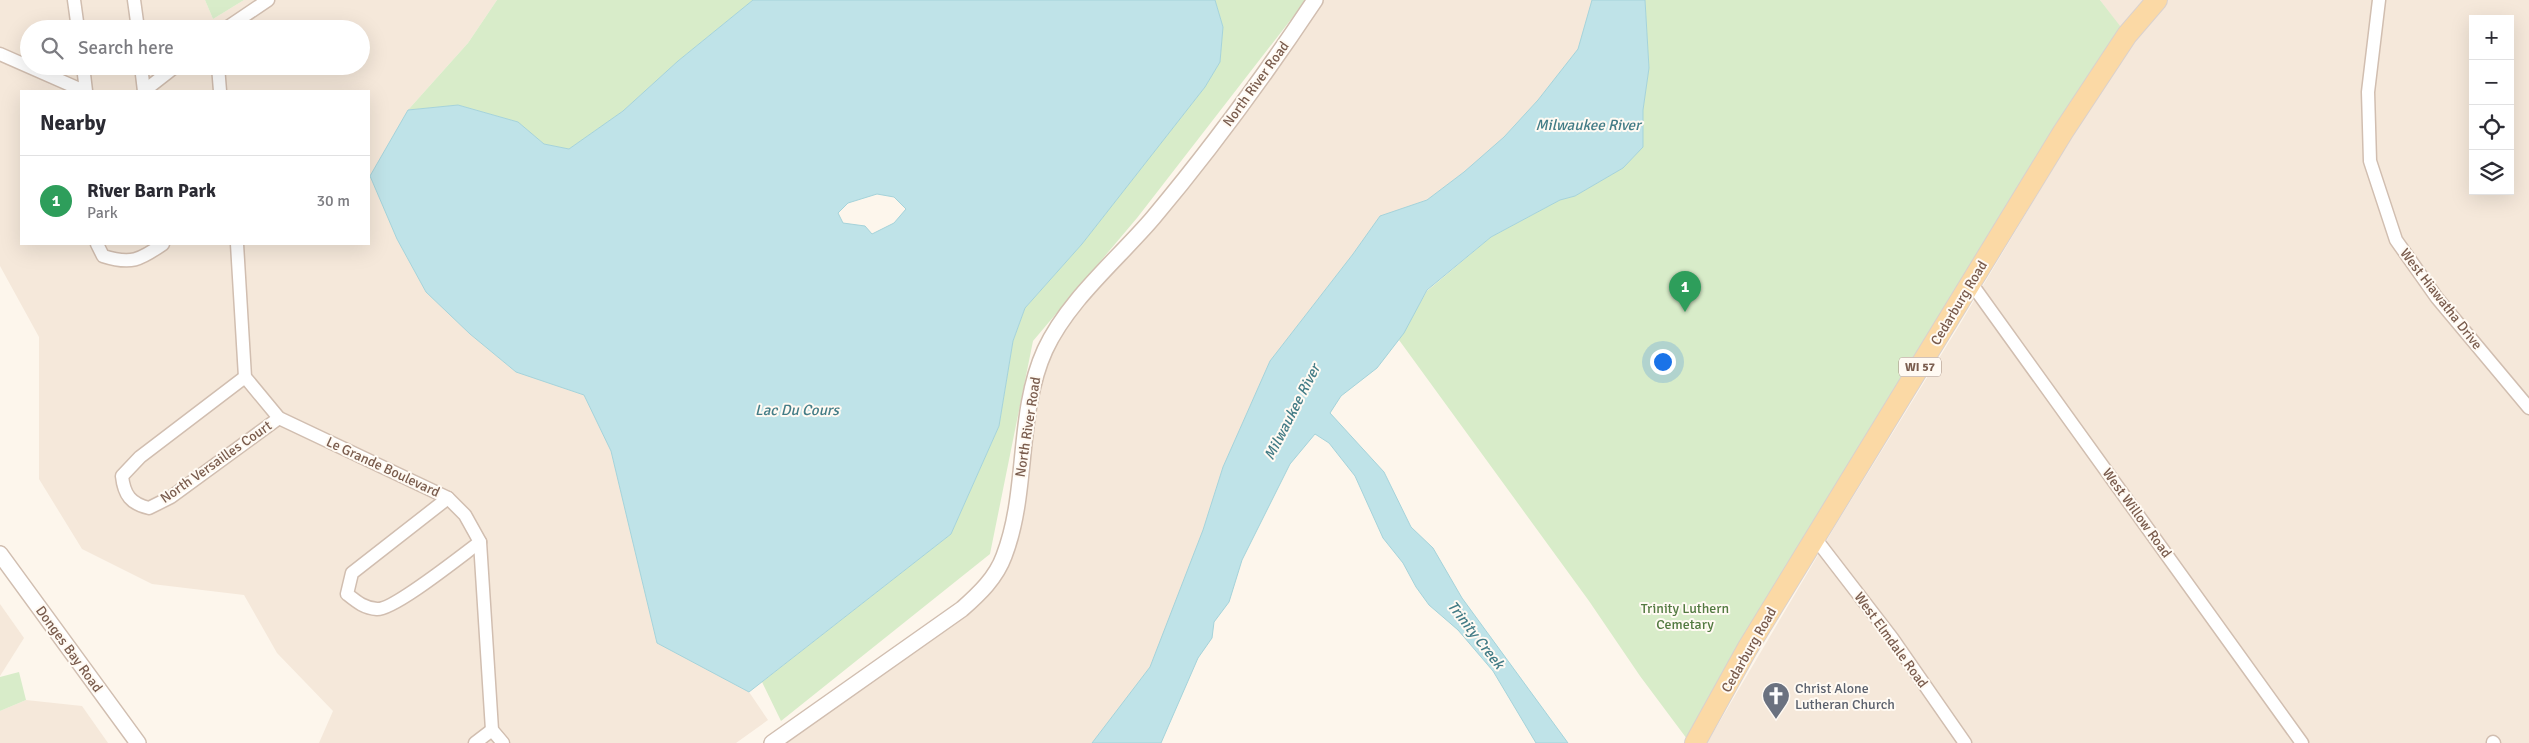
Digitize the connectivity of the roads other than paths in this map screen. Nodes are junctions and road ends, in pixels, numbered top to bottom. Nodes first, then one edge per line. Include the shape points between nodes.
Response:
1 (74, 0) edge
2 (134, 0) edge
3 (268, 0) edge
4 (1315, 0) edge
5 (2157, 0) edge
6 (2379, 0) edge
7 (77, 20) edge
8 (137, 20) edge
9 (238, 20) edge
10 (0, 54) edge
11 (20, 63) edge
12 (48, 75) edge
13 (84, 75) edge
14 (143, 75) edge
15 (164, 75) edge
16 (219, 75) edge
17 (83, 90) edge
18 (85, 90) edge
19 (144, 90) edge
20 (145, 90) edge
21 (220, 90) edge
22 (98, 245) edge
23 (162, 245) edge
24 (237, 245) edge
25 (1971, 283) junction
26 (245, 377) junction
27 (2525, 394) edge
28 (2529, 408) edge
29 (279, 418) junction
30 (448, 498) junction
31 (1815, 538) junction
32 (480, 542) junction
33 (0, 554) edge
34 (492, 730) junction
35 (138, 743) edge
36 (475, 743) edge
37 (503, 743) edge
38 (772, 743) edge
39 (1695, 743) edge
40 (1966, 743) edge
41 (2302, 743) edge

1 - 7 street
2 - 8 street
3 - 9 street
4 - 38 street, North River Road via 1180,186 1096,280 1046,348 1031,393 1012,528 1004,558 986,587 962,609
5 - 25 main road, Cedarburg Road / WI 57 via 2094,82
6 - 27 street, West Hiawatha Drive via 2368,92 2370,161 2396,240 2437,298
10 - 11 street
12 - 17 street
13 - 18 street
14 - 19 street
15 - 20 street
16 - 21 street
22 - 23 street via 103,256 119,261 141,259
24 - 26 street
25 - 31 main road, Cedarburg Road / WI 57
25 - 41 street, West Willow Road
26 - 29 street, Le Grande Boulevard
26 - 29 street, North Versailles Court via 140,457 122,476 124,492 135,505 150,508 171,497
27 - 28 street, West Hiawatha Drive
29 - 30 street, Le Grande Boulevard
30 - 32 street, Le Grande Boulevard via 465,515
30 - 32 street via 352,573 348,594 362,606 379,610 400,600
31 - 39 main road, Cedarburg Road / WI 57
31 - 40 street, West Elmdale Road via 1892,638
32 - 34 street, Le Grande Boulevard
33 - 35 street, Donges Bay Road
34 - 36 street
34 - 37 street

